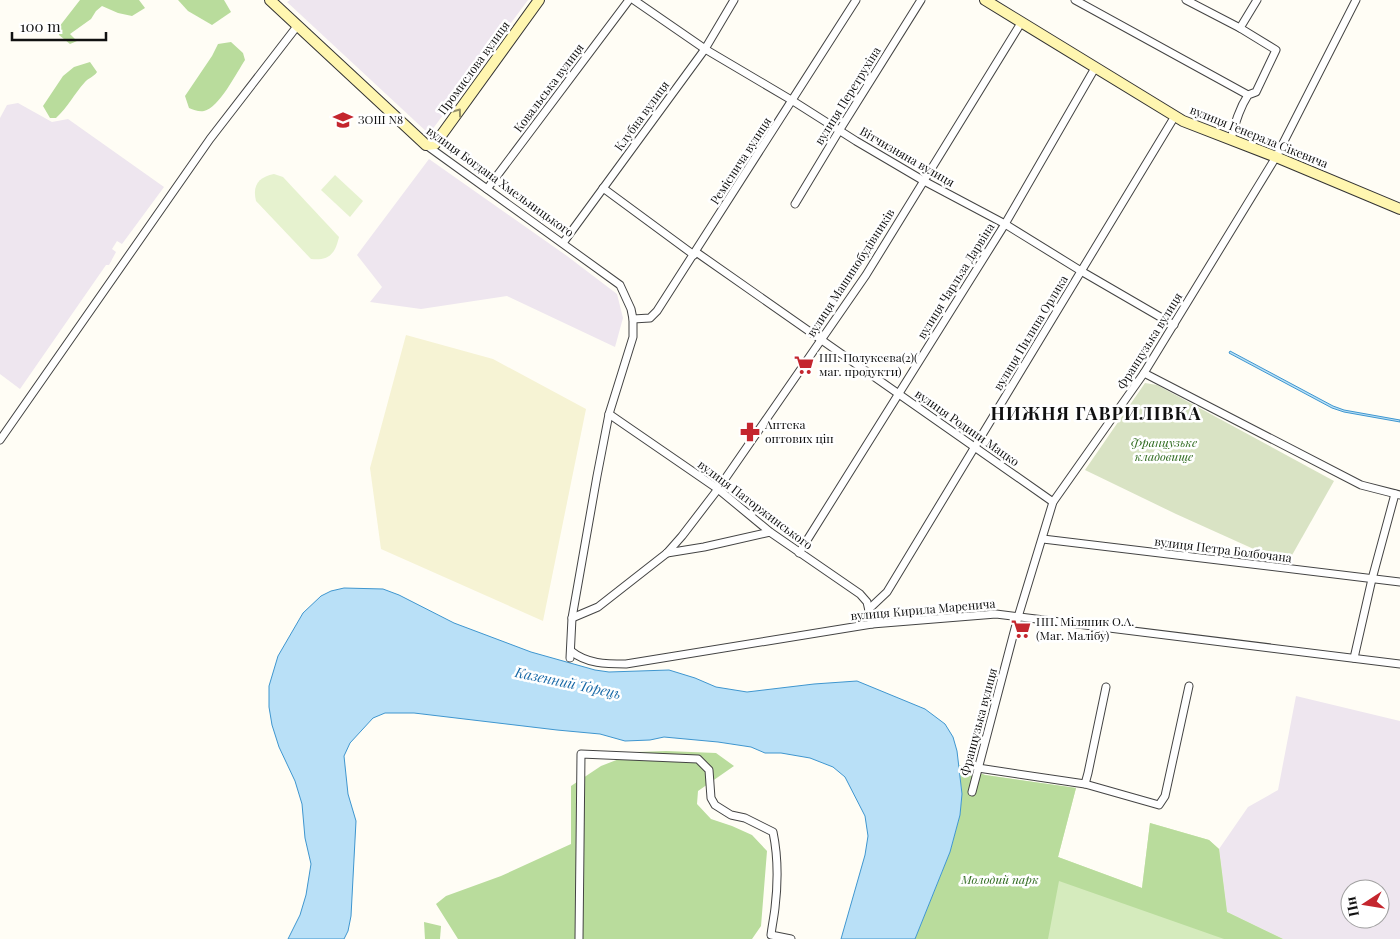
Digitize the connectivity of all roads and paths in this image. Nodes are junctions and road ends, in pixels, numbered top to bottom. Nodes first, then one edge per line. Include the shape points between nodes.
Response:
1 (539, 0) edge
2 (629, 0) edge
3 (634, 0) edge
4 (734, 0) edge
5 (856, 0) edge
6 (921, 0) edge
7 (985, 0) edge
8 (1075, 0) edge
9 (1186, 0) edge
10 (1255, 0) edge
11 (1356, 0) edge
12 (274, 1) edge
13 (1021, 23) junction
14 (298, 26) junction
15 (1240, 28) junction
16 (705, 49) junction
17 (1095, 68) junction
18 (1248, 95) junction
19 (793, 101) junction
20 (1175, 116) junction
21 (839, 131) junction
22 (1231, 139) junction
23 (426, 145) junction
24 (1276, 156) junction
25 (924, 181) junction
26 (604, 188) junction
27 (487, 189) junction
28 (796, 204) dead end
29 (1400, 209) edge
30 (1005, 224) junction
31 (563, 243) junction
32 (696, 253) junction
33 (1081, 271) junction
34 (633, 320) junction
35 (1174, 325) junction
36 (822, 340) junction
37 (1144, 373) junction
38 (898, 393) junction
39 (609, 414) junction
40 (0, 440) edge
41 (975, 447) junction
42 (718, 489) junction
43 (1398, 495) edge
44 (1053, 502) junction
45 (770, 532) junction
46 (1043, 539) junction
47 (667, 553) junction
48 (799, 553) junction
49 (1372, 579) junction
50 (1400, 582) edge
51 (869, 609) junction
52 (1018, 617) junction
53 (572, 618) junction
54 (872, 624) junction
55 (570, 654) joint
56 (1354, 658) junction
57 (1400, 664) edge
58 (1189, 686) dead end
59 (1106, 687) dead end
60 (978, 768) junction
61 (1084, 784) junction
62 (972, 792) dead end
63 (579, 939) edge
64 (791, 939) edge

23 -> 1 street, Промислова вулиця via 435,144
2 - 27 street, Ковальська вулиця
3 - 16 street, Вітчизняна вулиця
4 - 16 street, Клубна вулиця
5 - 19 street, Реміснича вулиця
6 - 21 street, вулиця Перетрухіна
7 - 13 street, вулиця Генерала Сікевича
8 - 18 street
9 - 15 street
10 - 15 street
11 - 24 street, Французька вулиця
12 - 14 street, вулиця Богдана Хмельницького
13 - 17 street, вулиця Генерала Сікевича
13 - 25 street, вулиця Машинобудівників
14 - 23 street, вулиця Богдана Хмельницького
14 - 40 street via 210,139
15 - 18 street via 1276,50 1256,92
16 - 19 street, Вітчизняна вулиця
16 - 26 street, Клубна вулиця
17 - 20 street, вулиця Генерала Сікевича
17 - 30 street, вулиця Чарльза Дарвіна
18 - 22 street via 1237,115
19 - 21 street, Вітчизняна вулиця
19 - 32 street, Реміснича вулиця
20 - 22 street, вулиця Генерала Сікевича
20 - 33 street, вулиця Пилипа Орлика
21 - 25 street, Вітчизняна вулиця
21 - 28 street, вулиця Перетрухіна
22 - 24 street, вулиця Генерала Сікевича
23 - 27 street, вулиця Богдана Хмельницького
24 - 29 street, вулиця Генерала Сікевича
24 - 35 street, Французька вулиця
25 - 30 street, Вітчизняна вулиця
25 - 36 street, вулиця Машинобудівників
26 - 31 street, Клубна вулиця
26 - 32 street, вулиця Родини Мацко
27 - 31 street, вулиця Богдана Хмельницького
30 - 33 street, Вітчизняна вулиця
30 - 38 street, вулиця Чарльза Дарвіна
31 - 34 street, вулиця Богдана Хмельницького via 620,285
32 - 34 street, Реміснича вулиця via 657,311 650,318
32 - 36 street, вулиця Родини Мацко
33 - 35 street, Вітчизняна вулиця
33 - 41 street, вулиця Пилипа Орлика
34 - 39 street, вулиця Богдана Хмельницького via 633,337
35 - 37 street, Французька вулиця
36 - 38 street, вулиця Родини Мацко
36 - 42 street, вулиця Машинобудівників
37 - 43 street via 1361,485
37 - 44 street, Французька вулиця
38 - 41 street, вулиця Родини Мацко
38 - 48 street, вулиця Чарльза Дарвіна
39 - 42 street, вулиця Паторжинського
39 - 53 street, вулиця Богдана Хмельницького
41 - 44 street, вулиця Родини Мацко
41 - 51 street, вулиця Пилипа Орлика via 887,592
42 - 45 street, вулиця Паторжинського
42 - 47 street, вулиця Машинобудівників
43 - 49 street
44 - 46 street, Французька вулиця
45 - 47 street
45 - 48 street, вулиця Паторжинського
46 - 49 street, вулиця Петра Болбочана
46 - 52 street, Французька вулиця
47 - 53 street, вулиця Машинобудівників via 598,607
48 - 51 street, вулиця Паторжинського via 860,594
49 - 50 street, вулиця Петра Болбочана
49 - 56 street
51 - 54 street, вулиця Паторжинського
52 - 54 street, вулиця Кирила Маренича via 996,614
52 - 56 street, вулиця Кирила Маренича
52 - 60 street, Французька вулиця
53 - 55 street, вулиця Богдана Хмельницького
54 - 55 street, вулиця Кирила Маренича via 626,664 605,664
56 - 57 street, вулиця Кирила Маренича
58 - 61 street via 1165,796 1159,805
59 - 61 street
60 - 61 street
60 - 62 street, Французька вулиця
63 - 64 street via 581,754 698,759 709,770 711,798 715,805 730,815 745,818 773,832 776,883 771,935

